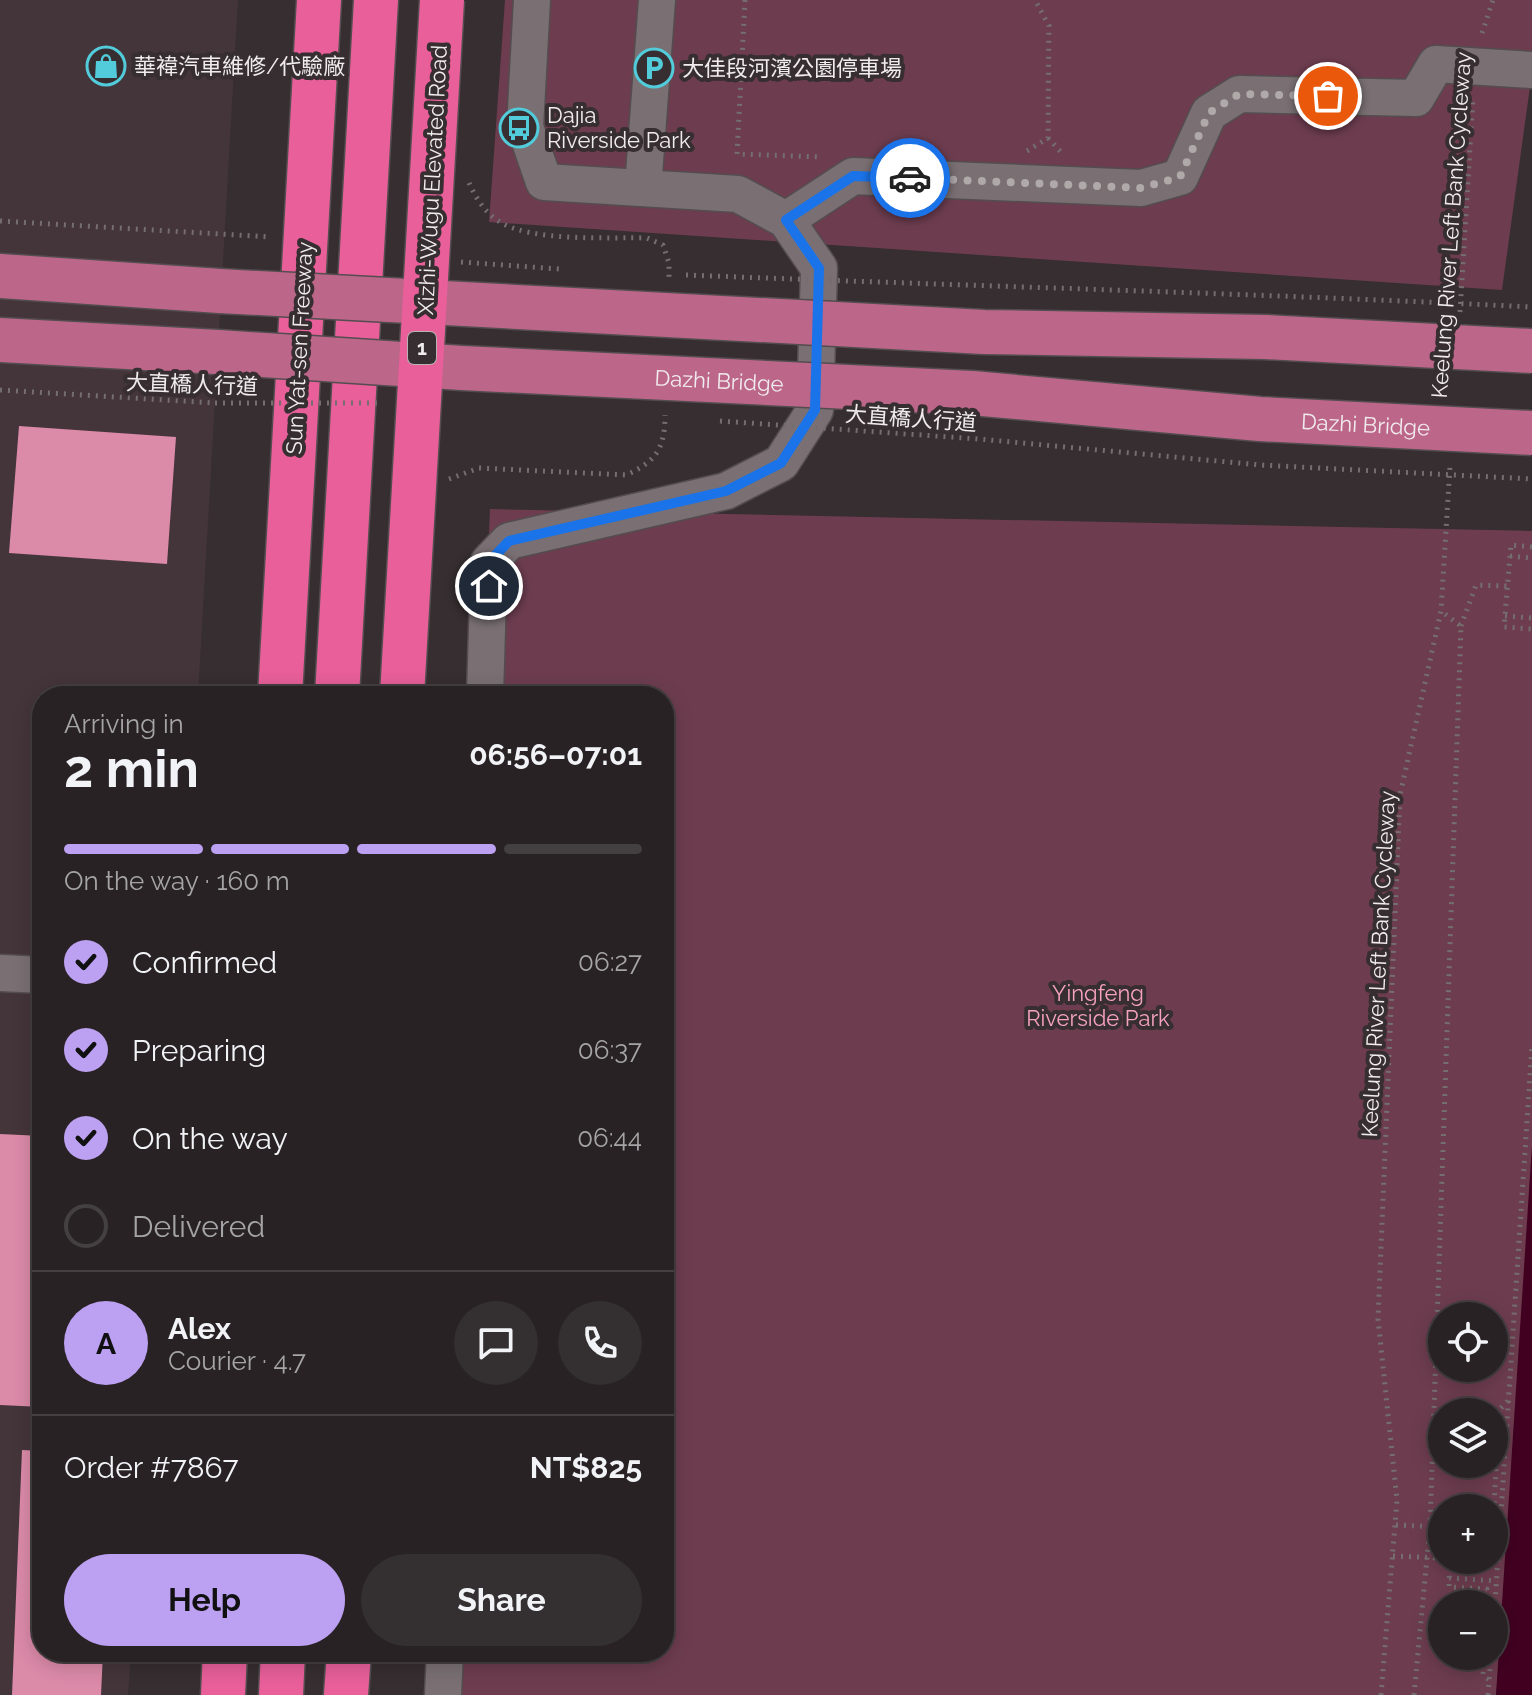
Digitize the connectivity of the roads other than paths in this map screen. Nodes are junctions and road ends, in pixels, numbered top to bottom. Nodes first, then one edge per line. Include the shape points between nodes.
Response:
1 (319, 0) edge
2 (376, 0) edge
3 (442, 0) edge
4 (532, 0) edge
5 (657, 0) edge
6 (1532, 70) edge
7 (643, 188) junction
8 (786, 220) junction
9 (0, 276) edge
10 (0, 340) edge
11 (1532, 351) edge
12 (1532, 433) edge
13 (281, 686) edge
14 (338, 686) edge
15 (403, 686) edge
16 (485, 686) edge
17 (0, 973) edge
18 (32, 975) edge
19 (225, 1662) edge
20 (283, 1662) edge
21 (348, 1662) edge
22 (445, 1662) edge
23 (223, 1695) edge
24 (281, 1695) edge
25 (346, 1695) edge
26 (443, 1695) edge

1 - 13 highway, Sun Yat-sen Freeway, bridge
2 - 14 highway, bridge
3 - 15 highway, Xizhi-Wugu Elevated Road / 1, bridge
4 - 7 lane via 525,127 544,182
5 - 7 lane
6 - 8 lane via 1436,64 1416,98 1239,94 1209,113 1180,177 1141,188 853,176
7 - 8 lane via 738,194
8 - 16 lane via 819,268 815,410 781,463 726,491 509,541 489,562
9 - 11 main road, bridge via 984,332 1265,337
10 - 12 main road, Dazhi Bridge, bridge via 972,393 1260,419
17 - 18 lane
19 - 23 highway
20 - 24 highway
21 - 25 highway
22 - 26 lane

